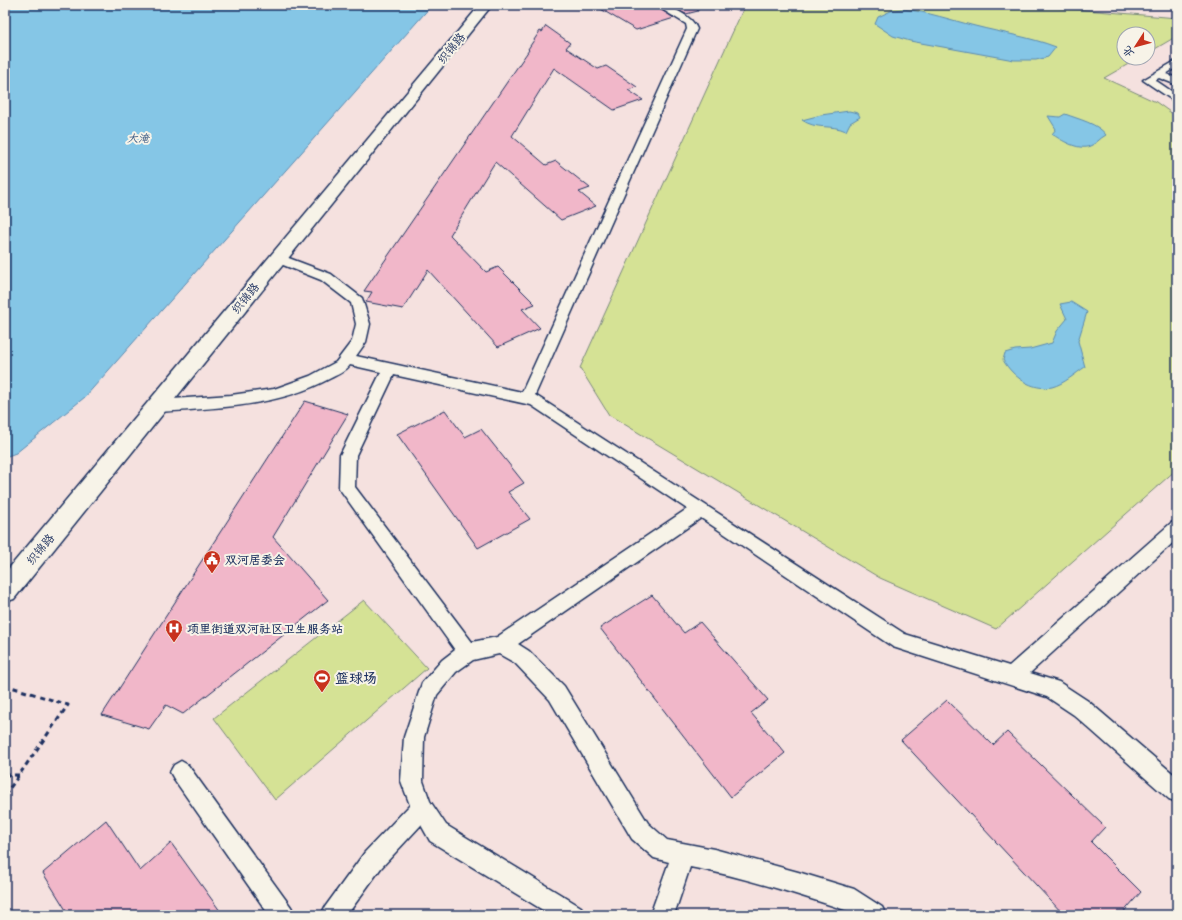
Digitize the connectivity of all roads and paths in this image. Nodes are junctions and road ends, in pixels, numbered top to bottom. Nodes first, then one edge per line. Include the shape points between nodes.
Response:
1 (486, 5) edge
2 (659, 5) edge
3 (1177, 63) edge
4 (1158, 74) junction
5 (1177, 82) edge
6 (1177, 100) edge
7 (278, 258) junction
8 (346, 359) junction
9 (390, 369) junction
10 (526, 399) junction
11 (158, 406) junction
12 (700, 510) junction
13 (1175, 533) edge
14 (5, 592) edge
15 (501, 645) junction
16 (468, 652) junction
17 (1012, 676) junction
18 (5, 686) edge
19 (181, 772) dead end
20 (5, 775) edge
21 (19, 775) junction
22 (1177, 791) edge
23 (5, 795) edge
24 (422, 808) junction
25 (683, 854) junction
26 (283, 915) edge
27 (333, 915) edge
28 (573, 915) edge
29 (662, 915) edge
30 (874, 915) edge

1 - 7 street, 织锦路
2 - 10 lane via 690,23 692,29
3 - 4 lane
4 - 5 lane
4 - 6 lane via 1148,80
7 - 8 lane via 326,277 357,301 363,324 359,342
7 - 11 street, 织锦路
8 - 9 lane
8 - 11 lane via 340,366 315,380 275,394 231,401
9 - 10 lane
9 - 16 lane via 348,455 347,488
10 - 12 lane via 535,400
11 - 14 street, 织锦路
12 - 15 lane
12 - 17 lane via 900,641
13 - 17 lane
15 - 16 lane
15 - 25 lane via 522,657 557,693 640,831 662,850
16 - 24 lane via 449,666 429,690 414,737 412,781
17 - 22 lane via 1052,689 1081,708
18 - 21 path via 68,705
19 - 26 lane
20 - 21 path
21 - 23 path
24 - 27 lane via 373,860
24 - 28 lane via 438,833
25 - 29 lane
25 - 30 lane via 714,860 826,892 854,901

